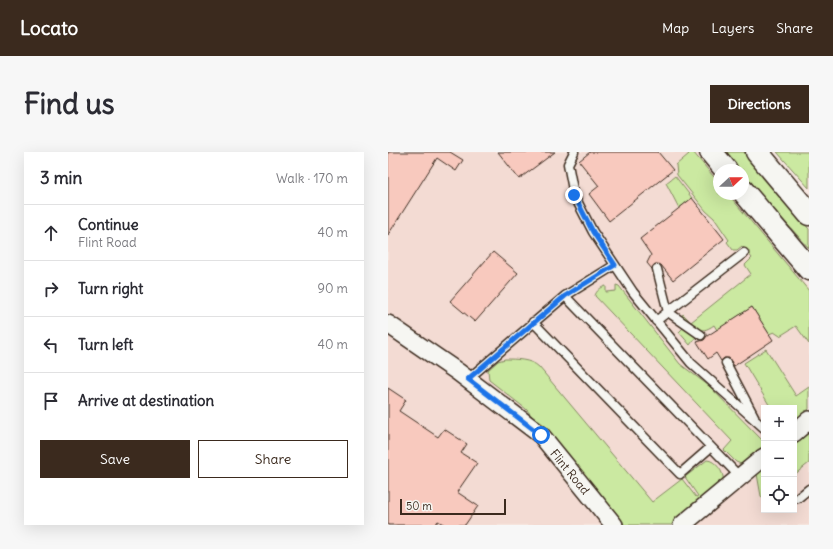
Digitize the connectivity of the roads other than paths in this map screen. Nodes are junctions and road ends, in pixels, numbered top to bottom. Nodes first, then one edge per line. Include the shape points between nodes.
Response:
1 (574, 152) edge
2 (711, 152) edge
3 (757, 152) edge
4 (721, 164) edge
5 (749, 198) edge
6 (809, 214) edge
7 (744, 253) dead end
8 (615, 265) junction
9 (657, 269) dead end
10 (809, 270) edge
11 (565, 296) junction
12 (668, 312) junction
13 (656, 321) junction
14 (533, 322) junction
15 (388, 324) edge
16 (701, 335) dead end
17 (726, 363) dead end
18 (468, 379) junction
19 (809, 420) edge
20 (756, 421) junction
21 (761, 425) edge
22 (797, 430) edge
23 (711, 447) junction
24 (761, 460) edge
25 (740, 477) junction
26 (809, 489) edge
27 (798, 498) dead end
28 (614, 525) edge
29 (682, 525) edge

1 - 8 lane via 568,164 574,195 593,232
2 - 4 main road
3 - 6 main road
5 - 10 main road
7 - 12 lane
8 - 11 lane
8 - 13 lane
9 - 12 lane
11 - 14 lane
11 - 23 lane
12 - 13 lane
12 - 16 lane
13 - 20 lane via 691,363
14 - 18 lane
14 - 23 lane via 680,474
15 - 18 street, Flint Road
17 - 20 lane
18 - 28 street, Flint Road via 541,435
19 - 22 street
20 - 21 lane
23 - 25 lane
24 - 25 street
25 - 29 street
26 - 27 lane

